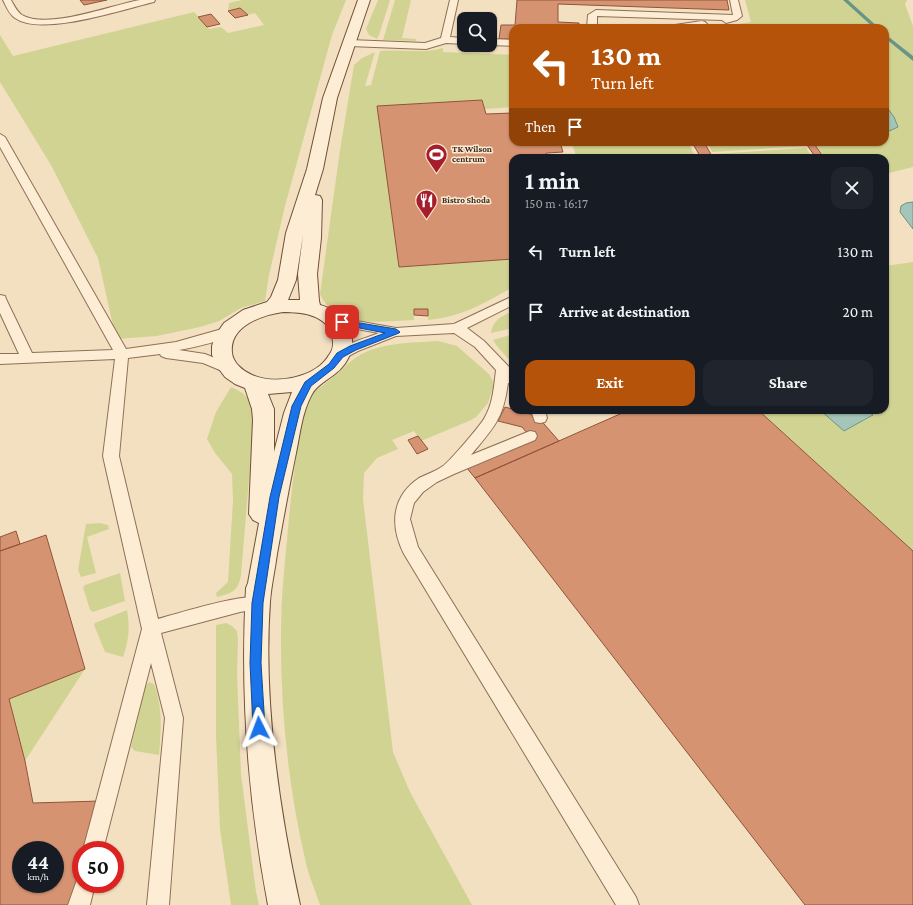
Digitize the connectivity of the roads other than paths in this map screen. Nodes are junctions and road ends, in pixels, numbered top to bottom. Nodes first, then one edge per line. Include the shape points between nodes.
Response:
1 (7, 0) edge
2 (151, 0) edge
3 (364, 0) edge
4 (454, 0) edge
5 (734, 0) edge
6 (734, 18) junction
7 (592, 24) edge
8 (699, 24) edge
9 (445, 40) junction
10 (457, 41) edge
11 (497, 42) edge
12 (349, 43) junction
13 (509, 43) edge
14 (0, 137) edge
15 (314, 169) junction
16 (0, 299) edge
17 (509, 302) edge
18 (274, 306) junction
19 (312, 309) junction
20 (334, 320) junction
21 (456, 328) junction
22 (229, 331) junction
23 (396, 332) junction
24 (156, 351) junction
25 (122, 354) junction
26 (340, 355) junction
27 (27, 358) junction
28 (0, 359) edge
29 (227, 368) junction
30 (503, 369) junction
31 (318, 376) junction
32 (509, 376) edge
33 (254, 385) junction
34 (530, 436) dead end
35 (449, 470) junction
36 (258, 603) junction
37 (151, 628) junction
38 (96, 841) edge
39 (82, 893) edge
40 (79, 905) edge
41 (158, 905) edge
42 (284, 905) edge
43 (628, 905) edge

1 - 2 lane via 17,16 28,21 45,22
3 - 12 main road
4 - 9 lane
5 - 6 lane via 738,16
6 - 7 lane via 596,13 592,15
6 - 8 lane
9 - 10 lane
9 - 12 lane via 426,46
11 - 13 lane
12 - 15 main road via 330,98
14 - 25 lane
15 - 18 main road via 295,233 286,280
15 - 19 main road via 312,236 307,285
16 - 27 lane
17 - 21 lane
18 - 19 main road
18 - 22 main road via 240,320
19 - 20 main road
20 - 23 lane
20 - 26 main road via 343,337
21 - 23 lane
21 - 30 lane via 467,333
22 - 24 lane via 195,343
22 - 29 main road via 222,343 221,356
23 - 26 lane
24 - 25 lane
24 - 29 lane via 205,359
25 - 27 lane
25 - 37 lane via 111,456
26 - 31 main road via 332,366
27 - 28 lane
29 - 33 main road via 238,378
30 - 32 lane
30 - 35 lane via 498,404 491,421
31 - 33 main road via 298,384 276,387
31 - 36 main road via 302,392 292,420 275,497
33 - 36 main road via 263,409 264,420
34 - 35 lane
35 - 43 lane via 426,481 409,496 402,520 410,549
36 - 37 lane via 240,605
36 - 42 main road via 256,663 259,728 266,800
37 - 38 lane
37 - 41 lane via 174,718
39 - 40 lane

